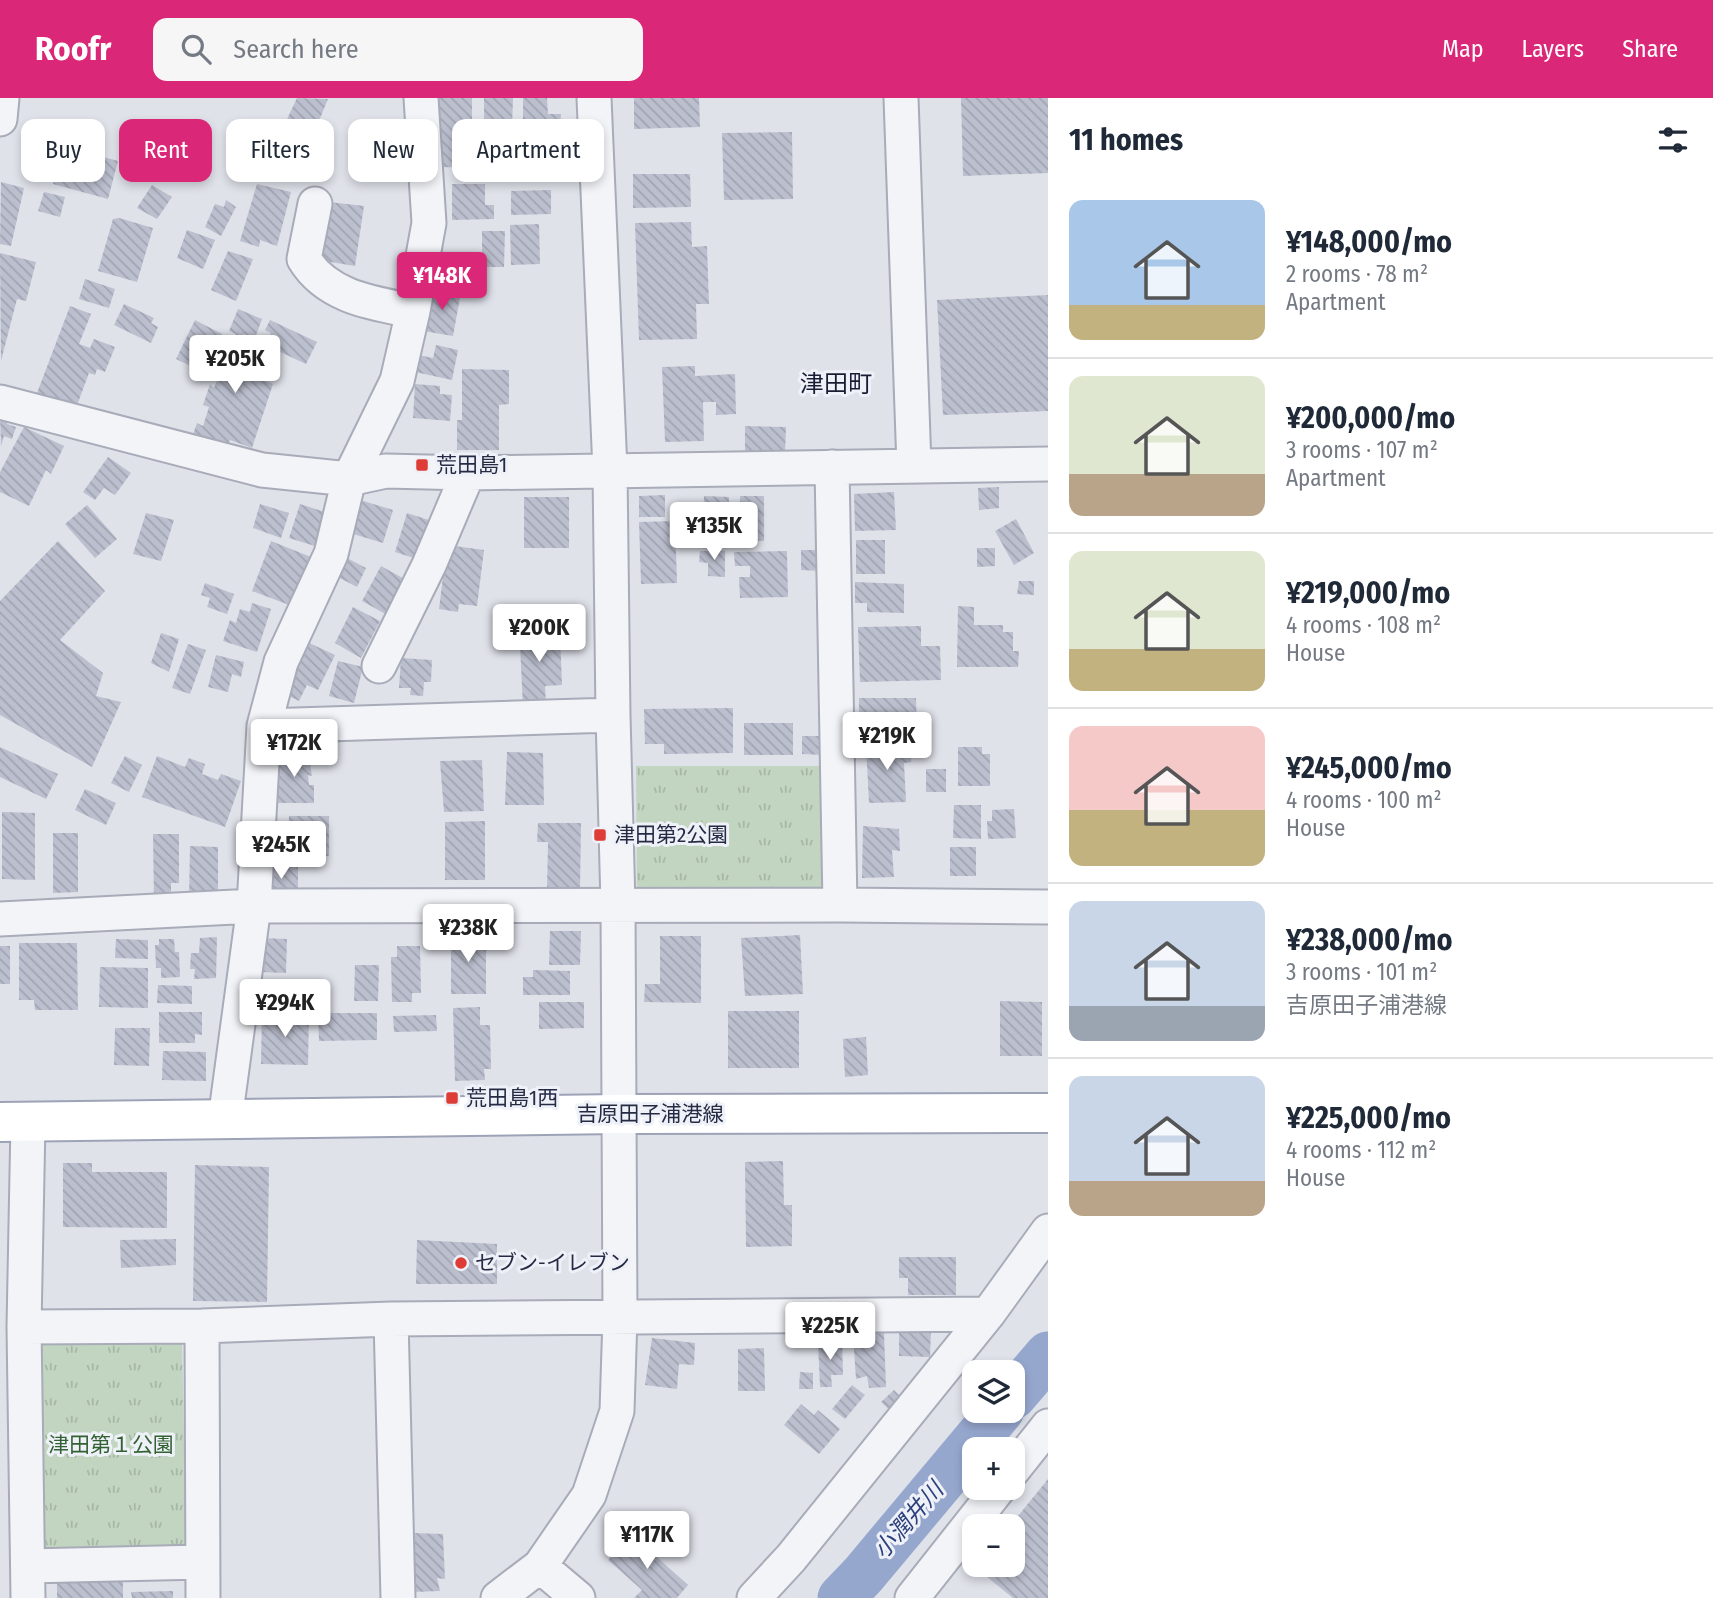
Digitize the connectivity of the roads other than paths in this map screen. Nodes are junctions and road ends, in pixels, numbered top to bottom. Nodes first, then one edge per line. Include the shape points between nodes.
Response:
1 (2, 98) edge
2 (421, 98) edge
3 (594, 98) edge
4 (901, 98) edge
5 (0, 119) edge
6 (315, 204) dead end
7 (413, 311) junction
8 (0, 402) edge
9 (1048, 464) edge
10 (914, 466) junction
11 (832, 467) junction
12 (610, 470) junction
13 (468, 473) junction
14 (349, 479) junction
15 (379, 666) dead end
16 (613, 715) junction
17 (264, 726) junction
18 (618, 905) junction
19 (841, 905) junction
20 (254, 906) junction
21 (1048, 907) edge
22 (0, 919) edge
23 (1048, 1112) edge
24 (620, 1114) junction
25 (225, 1119) junction
26 (14, 1122) edge
27 (1048, 1231) edge
28 (988, 1314) junction
29 (620, 1317) junction
30 (391, 1319) junction
31 (202, 1325) junction
32 (24, 1328) junction
33 (1048, 1426) edge
34 (1025, 1455) edge
35 (990, 1500) edge
36 (14, 1532) edge
37 (203, 1562) junction
38 (540, 1566) junction
39 (28, 1582) edge
40 (203, 1598) edge
41 (398, 1598) edge
42 (498, 1598) edge
43 (578, 1598) edge
44 (754, 1598) edge
45 (912, 1598) edge

1 - 5 street
2 - 7 street via 429,223
3 - 12 street
4 - 10 street
6 - 7 street via 303,259 313,274 335,290
7 - 14 street via 397,382
8 - 14 street via 262,470
9 - 10 street
10 - 11 street
11 - 12 street
11 - 19 street
12 - 13 street
12 - 16 street
13 - 14 street via 386,471
13 - 15 street
14 - 17 street via 331,554 281,662
16 - 17 street
16 - 18 street
17 - 20 street
18 - 19 street
18 - 20 street
18 - 24 street
19 - 21 street
20 - 22 street
20 - 25 street
23 - 24 main road, 吉原田子浦港線
24 - 25 main road, 吉原田子浦港線
24 - 29 street
25 - 26 main road, 吉原田子浦港線
26 - 32 street
27 - 28 street
28 - 29 street
28 - 44 street
29 - 30 street
29 - 38 street via 617,1411 589,1495
30 - 31 street
30 - 41 street
31 - 32 street
31 - 37 street
32 - 36 street
33 - 34 street
35 - 45 street
36 - 39 street
37 - 39 street
37 - 40 street
38 - 42 street
38 - 43 street

